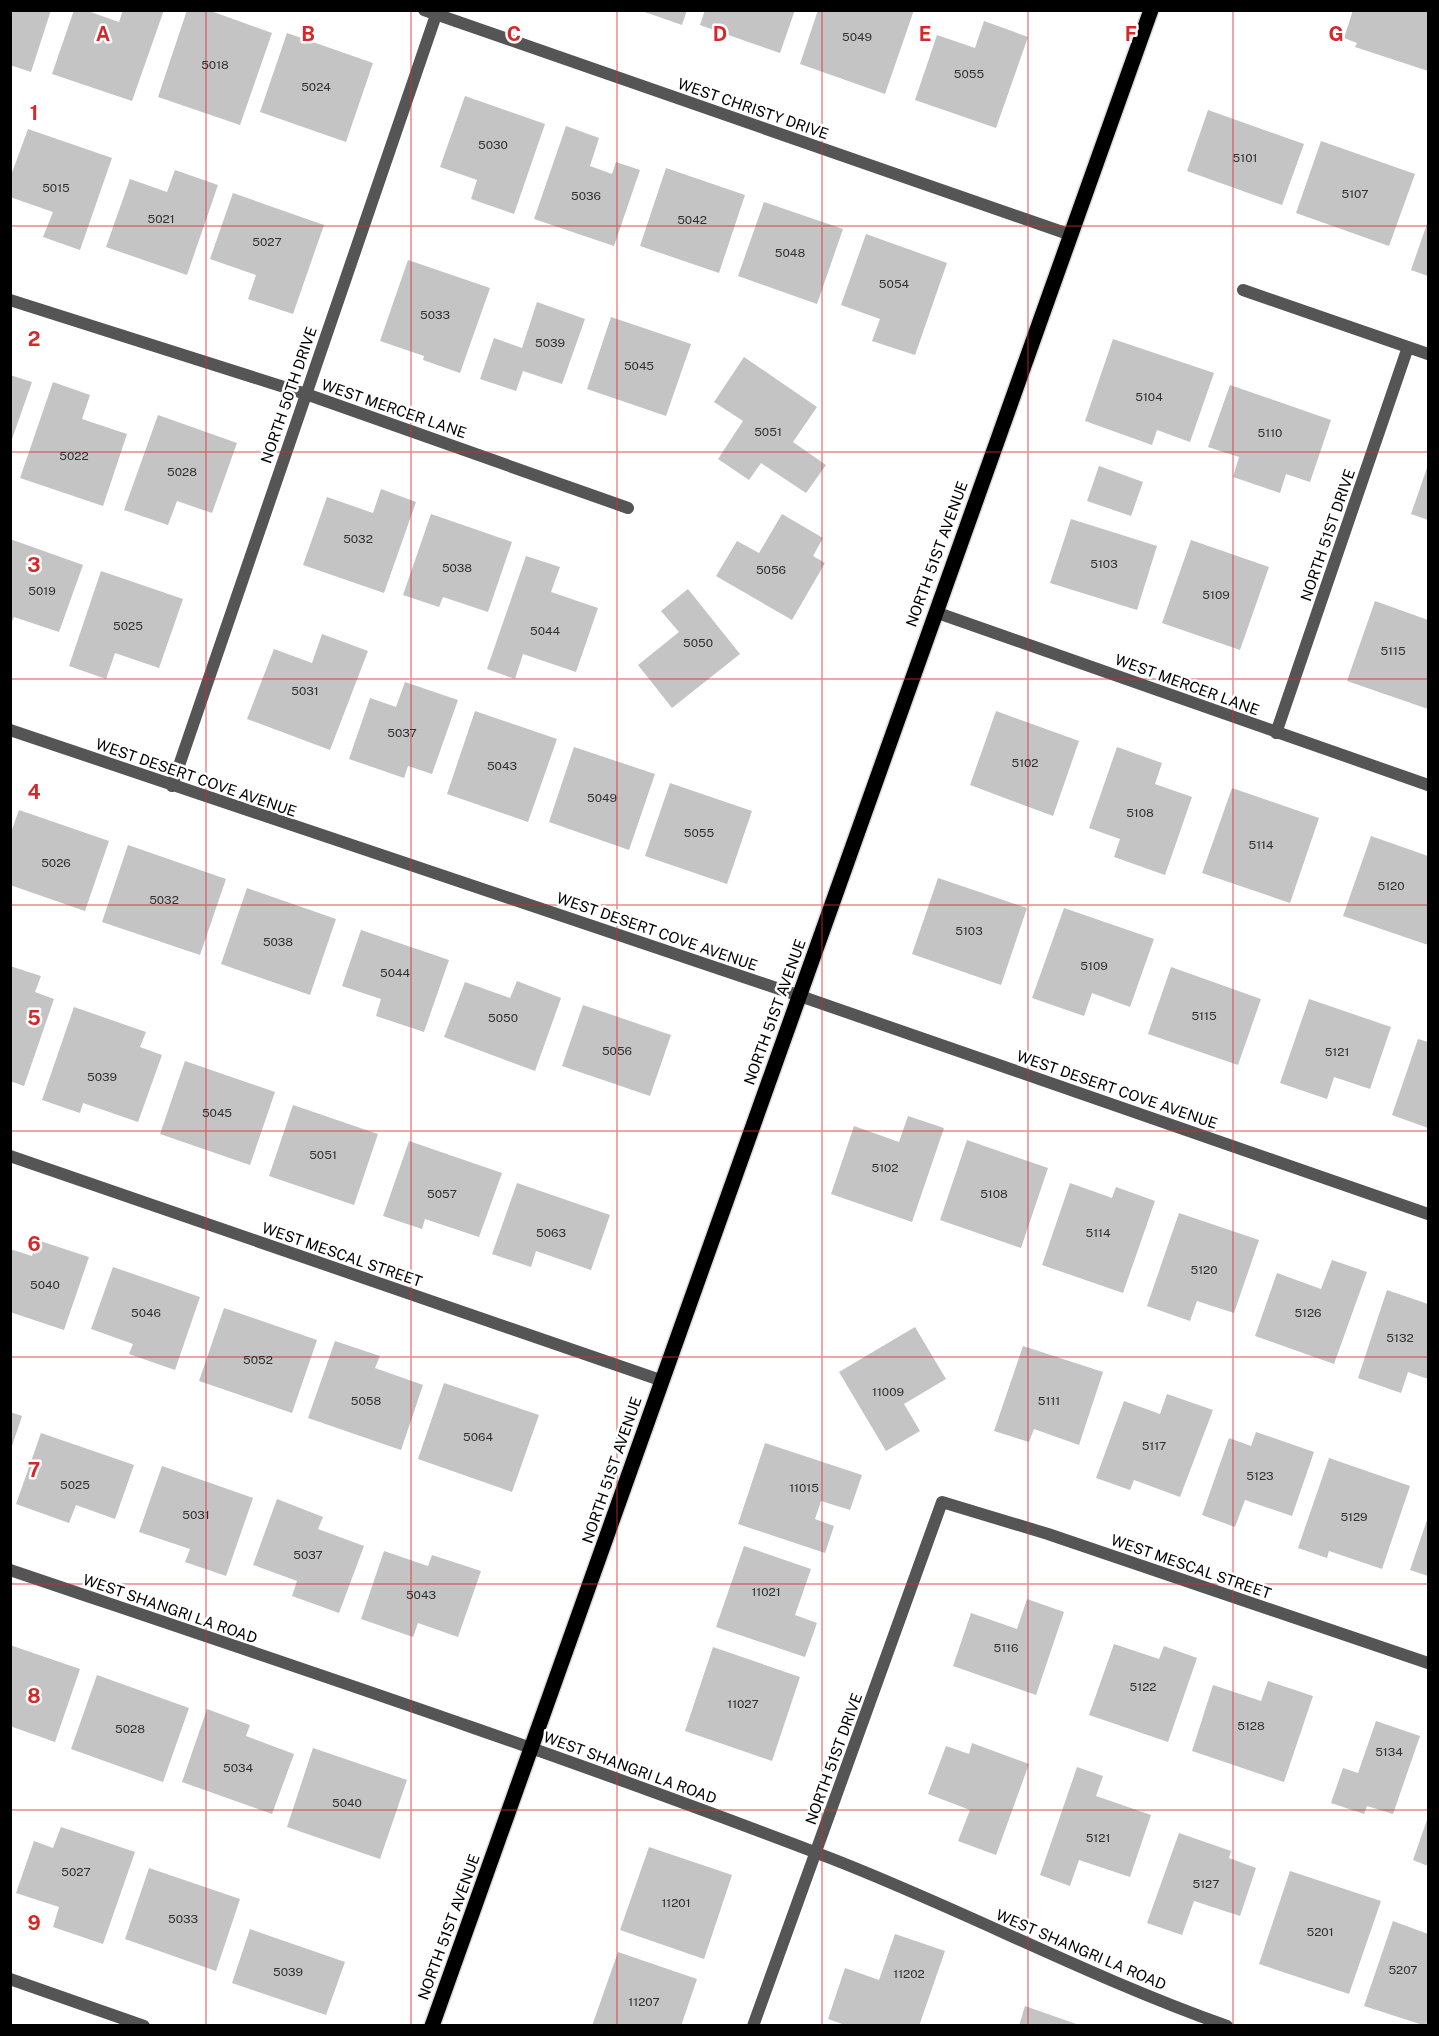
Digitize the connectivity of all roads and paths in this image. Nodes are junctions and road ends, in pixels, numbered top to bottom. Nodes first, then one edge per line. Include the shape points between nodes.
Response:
1 (1151, 10) edge
2 (430, 13) edge
3 (1071, 235) junction
4 (1243, 290) dead end
5 (10, 300) edge
6 (1408, 347) junction
7 (1428, 354) edge
8 (306, 394) junction
9 (628, 508) dead end
10 (935, 612) junction
11 (10, 729) edge
12 (1276, 733) junction
13 (1428, 785) edge
14 (172, 786) junction
15 (800, 996) junction
16 (10, 1156) edge
17 (1428, 1214) edge
18 (663, 1381) junction
19 (942, 1502) joint
20 (10, 1570) edge
21 (1428, 1663) edge
22 (533, 1749) junction
23 (816, 1853) junction
24 (10, 1978) edge
25 (1199, 2021) edge
26 (138, 2024) edge
27 (432, 2025) edge
28 (753, 2025) edge
29 (1227, 2025) edge

1 - 3 main road, NORTH 51ST AVENUE
2 - 3 street, WEST CHRISTY DRIVE
2 - 8 street, NORTH 50TH DRIVE
3 - 10 main road, NORTH 51ST AVENUE
4 - 6 street
5 - 8 street, WEST MERCER LANE
6 - 7 street
6 - 12 street, NORTH 51ST DRIVE
8 - 9 street, WEST MERCER LANE
8 - 14 street, NORTH 50TH DRIVE
10 - 12 street, WEST MERCER LANE
10 - 15 main road, NORTH 51ST AVENUE
11 - 14 street, WEST DESERT COVE AVENUE
12 - 13 street, WEST MERCER LANE
14 - 15 street, WEST DESERT COVE AVENUE
15 - 17 street, WEST DESERT COVE AVENUE
15 - 18 main road, NORTH 51ST AVENUE
16 - 18 street, WEST MESCAL STREET
18 - 22 main road, NORTH 51ST AVENUE
19 - 21 street, WEST MESCAL STREET
19 - 23 street, NORTH 51ST DRIVE
20 - 22 street, WEST SHANGRI LA ROAD
22 - 23 street, WEST SHANGRI LA ROAD
22 - 27 main road, NORTH 51ST AVENUE
23 - 25 street, WEST SHANGRI LA ROAD
23 - 28 street, NORTH 51ST DRIVE
24 - 26 street
25 - 29 street, WEST SHANGRI LA ROAD

